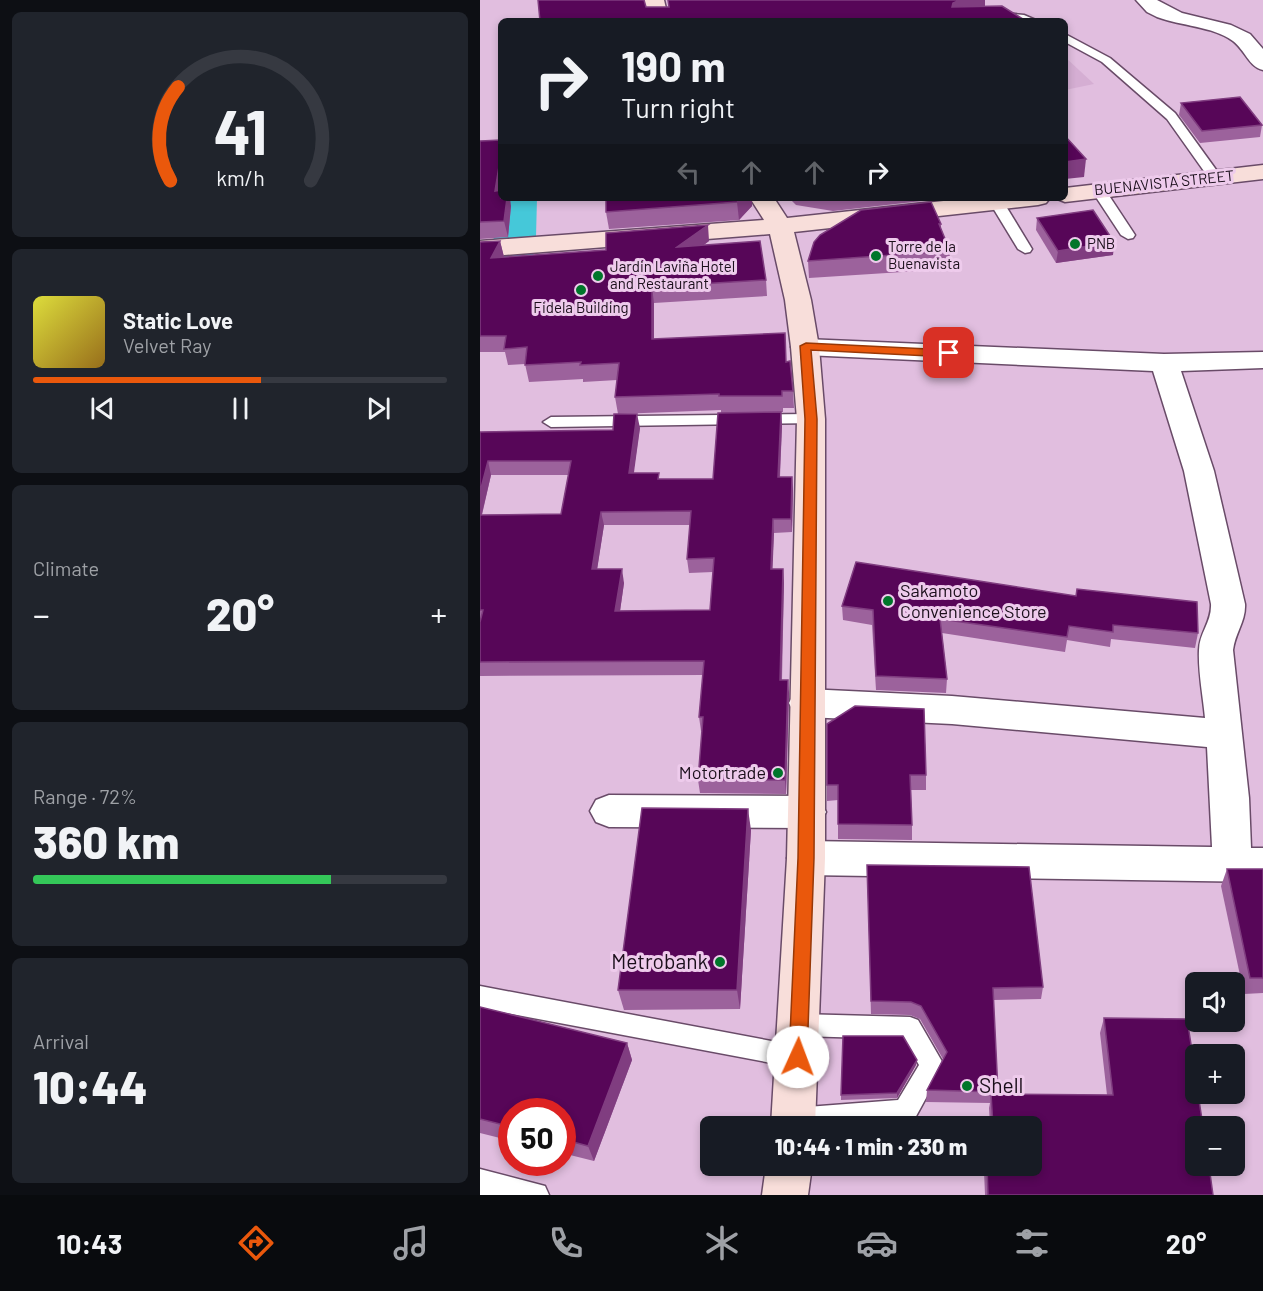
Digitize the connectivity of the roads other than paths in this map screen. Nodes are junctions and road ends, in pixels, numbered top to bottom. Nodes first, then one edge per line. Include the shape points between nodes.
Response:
1 (654, 0) edge
2 (1146, 0) edge
3 (658, 18) edge
4 (974, 18) edge
5 (1022, 18) edge
6 (1068, 39) edge
7 (1263, 64) edge
8 (1260, 176) edge
9 (1216, 178) junction
10 (1100, 191) junction
11 (1068, 195) edge
12 (764, 201) edge
13 (1010, 201) edge
14 (1019, 201) edge
15 (780, 226) junction
16 (1128, 236) dead end
17 (504, 247) edge
18 (1025, 249) dead end
19 (806, 346) junction
20 (1263, 360) edge
21 (1164, 363) junction
22 (811, 419) junction
23 (551, 422) dead end
24 (807, 703) junction
25 (1223, 734) junction
26 (609, 811) dead end
27 (807, 812) junction
28 (806, 858) junction
29 (1247, 864) edge
30 (480, 997) edge
31 (799, 1041) junction
32 (794, 1116) edge
33 (865, 1116) edge
34 (788, 1176) edge
35 (480, 1182) edge
36 (536, 1195) edge
37 (785, 1195) edge

1 - 3 main road
2 - 7 street via 1165,13 1234,32 1248,42
4 - 5 lane
6 - 9 lane via 1106,60 1171,116
8 - 9 main road, BUENAVISTA STREET
9 - 10 main road, BUENAVISTA STREET
10 - 11 main road, BUENAVISTA STREET
10 - 16 lane
12 - 15 main road
13 - 15 main road
14 - 18 lane
15 - 17 main road
15 - 19 main road
19 - 21 street
19 - 22 main road
20 - 21 street
21 - 25 street via 1199,471 1228,604 1229,619 1216,640
22 - 23 lane
22 - 24 main road
24 - 25 street via 952,710
24 - 27 main road
25 - 29 street via 1230,798
26 - 27 street
27 - 28 main road
28 - 29 street
28 - 31 main road
30 - 31 lane
31 - 32 main road
31 - 33 lane via 910,1028 932,1065 905,1112
34 - 37 main road
35 - 36 lane

